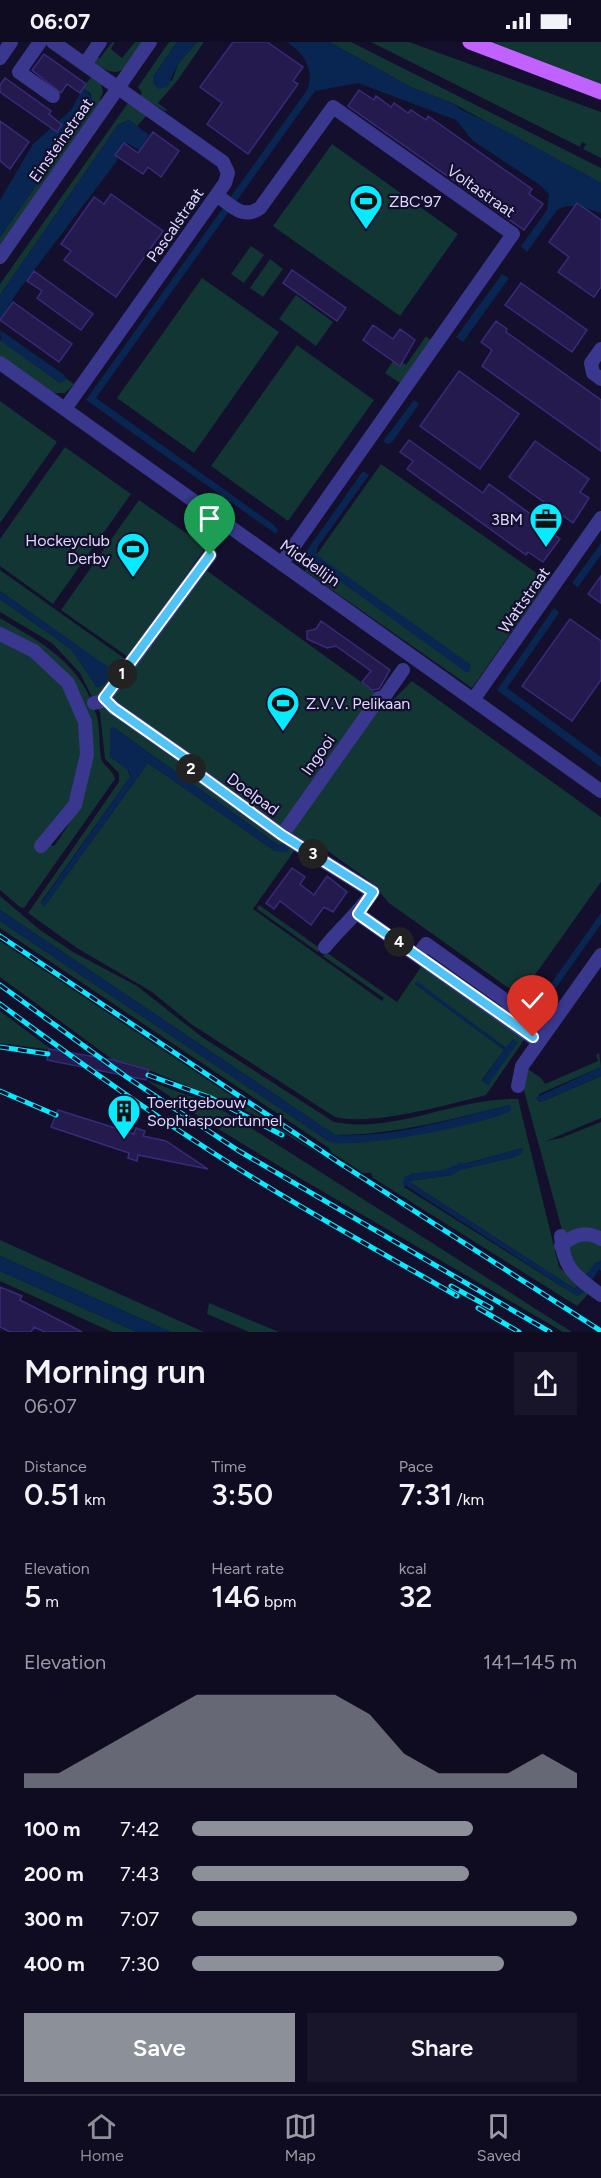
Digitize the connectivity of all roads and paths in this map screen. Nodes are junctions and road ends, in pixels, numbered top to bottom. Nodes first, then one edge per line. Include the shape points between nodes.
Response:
1 (11, 42) edge
2 (40, 42) edge
3 (53, 42) edge
4 (150, 42) edge
5 (470, 42) edge
6 (95, 44) edge
7 (0, 58) edge
8 (85, 64) junction
9 (118, 88) junction
10 (601, 92) edge
11 (53, 96) dead end
12 (217, 195) junction
13 (0, 257) edge
14 (601, 349) edge
15 (0, 363) edge
16 (601, 379) edge
17 (64, 409) junction
18 (601, 518) edge
19 (210, 555) dead end
20 (282, 563) junction
21 (0, 634) edge
22 (403, 670) dead end
23 (473, 700) junction
24 (601, 791) edge
25 (282, 835) junction
26 (41, 846) dead end
27 (358, 914) junction
28 (325, 947) dead end
29 (601, 955) edge
30 (539, 1042) junction
31 (518, 1086) dead end
32 (601, 1239) edge
33 (601, 1295) edge

1 - 7 street
2 - 11 street via 19,72
3 - 8 street, Pascalstraat
4 - 9 street, Einsteinstraat
5 - 10 main road
6 - 8 street
8 - 9 street, Pascalstraat
9 - 12 street, Pascalstraat via 223,162 227,176
9 - 13 street, Einsteinstraat
12 - 17 street, Pascalstraat
12 - 20 street, Voltastraat via 244,213 254,213 333,107 513,234
14 - 16 street via 591,363 593,373
15 - 17 street, Middellijn
17 - 20 street, Middellijn
18 - 23 street, Wattstraat
19 - 25 street, Doelpad via 99,700 188,760 186,765
20 - 23 street, Middellijn
21 - 26 street via 34,651 68,683 85,722 87,755 75,805
22 - 25 street, Ingooi
23 - 24 street, Middellijn
25 - 27 street, Doelpad via 373,892
27 - 28 street via 345,922
27 - 30 street
29 - 30 street
30 - 31 street via 522,1066
32 - 33 street via 590,1233 561,1241 566,1264

